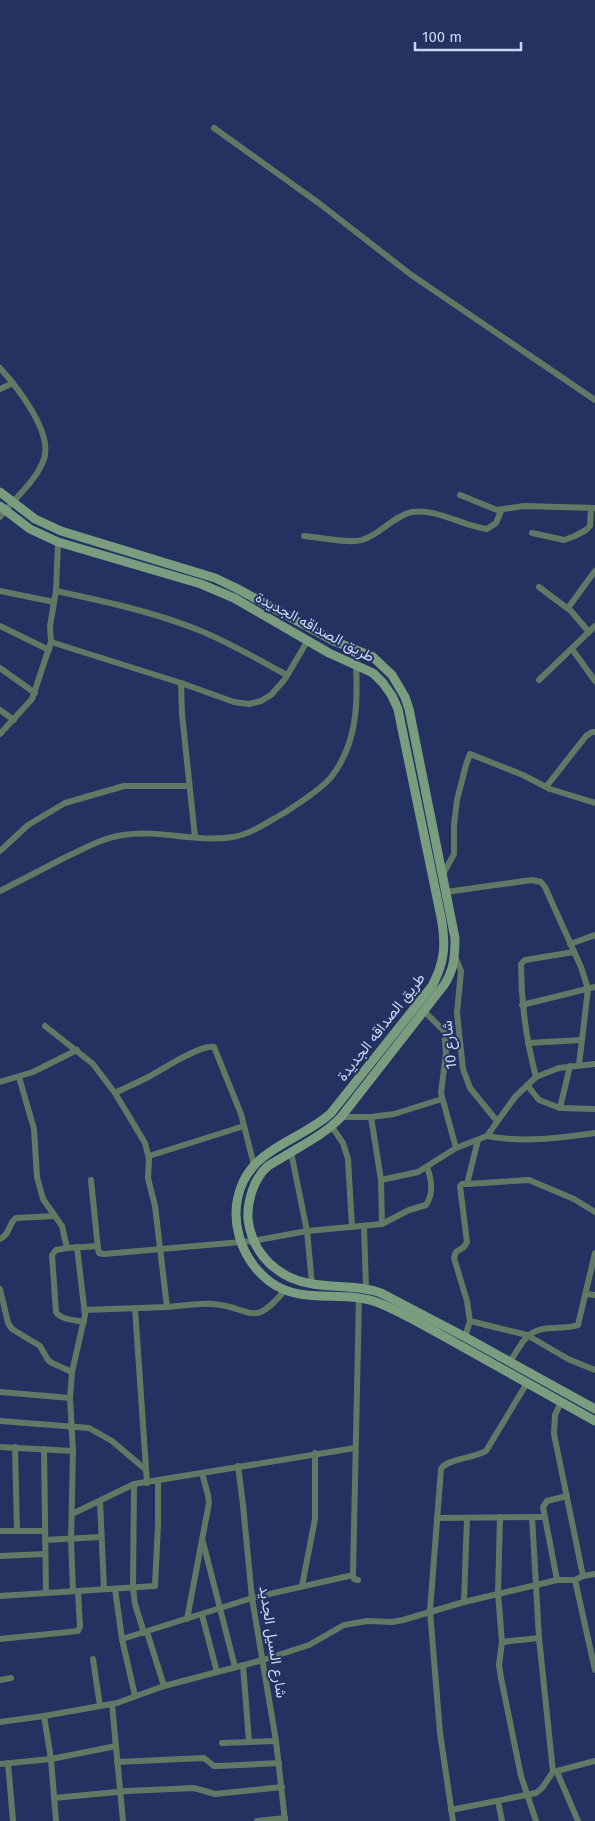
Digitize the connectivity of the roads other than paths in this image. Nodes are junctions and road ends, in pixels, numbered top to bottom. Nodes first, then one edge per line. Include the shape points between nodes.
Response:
1 (214, 128) dead end
2 (0, 368) edge
3 (13, 383) junction
4 (0, 389) edge
5 (595, 400) edge
6 (0, 492) edge
7 (460, 495) dead end
8 (12, 502) junction
9 (593, 508) edge
10 (502, 510) junction
11 (2, 511) edge
12 (61, 531) junction
13 (532, 534) dead end
14 (304, 536) dead end
15 (58, 542) junction
16 (595, 571) edge
17 (539, 586) dead end
18 (0, 591) edge
19 (56, 591) junction
20 (54, 602) junction
21 (568, 608) junction
22 (0, 626) edge
23 (595, 626) edge
24 (314, 630) junction
25 (589, 632) junction
26 (308, 640) junction
27 (52, 642) junction
28 (572, 649) junction
29 (49, 650) junction
30 (355, 650) junction
31 (356, 664) junction
32 (0, 668) edge
33 (287, 675) junction
34 (539, 680) dead end
35 (595, 681) edge
36 (181, 683) junction
37 (35, 693) junction
38 (0, 710) edge
39 (14, 720) junction
40 (595, 732) edge
41 (0, 734) edge
42 (189, 786) junction
43 (546, 787) junction
44 (595, 803) edge
45 (195, 837) junction
46 (0, 851) edge
47 (442, 876) junction
48 (0, 891) edge
49 (441, 892) junction
50 (595, 935) edge
51 (570, 944) junction
52 (574, 952) junction
53 (455, 957) junction
54 (595, 987) edge
55 (588, 989) junction
56 (522, 1005) junction
57 (424, 1011) junction
58 (45, 1026) dead end
59 (582, 1040) junction
60 (528, 1043) junction
61 (77, 1050) junction
62 (595, 1064) edge
63 (579, 1065) junction
64 (570, 1066) junction
65 (19, 1077) junction
66 (536, 1077) junction
67 (0, 1082) edge
68 (527, 1085) junction
69 (115, 1093) junction
70 (442, 1099) junction
71 (560, 1108) junction
72 (595, 1109) edge
73 (341, 1117) junction
74 (371, 1117) junction
75 (497, 1121) junction
76 (244, 1126) junction
77 (332, 1127) junction
78 (595, 1134) edge
79 (488, 1136) junction
80 (478, 1140) junction
81 (456, 1148) junction
82 (291, 1152) junction
83 (149, 1156) junction
84 (263, 1157) junction
85 (254, 1165) junction
86 (268, 1166) junction
87 (427, 1167) junction
88 (91, 1180) dead end
89 (381, 1180) junction
90 (467, 1184) junction
91 (595, 1212) edge
92 (54, 1216) junction
93 (382, 1224) junction
94 (364, 1226) junction
95 (352, 1227) junction
96 (307, 1231) junction
97 (0, 1239) edge
98 (254, 1241) junction
99 (240, 1242) junction
100 (98, 1246) junction
101 (77, 1247) junction
102 (68, 1248) junction
103 (161, 1250) junction
104 (595, 1252) edge
105 (312, 1284) junction
106 (366, 1288) junction
107 (0, 1289) edge
108 (285, 1290) junction
109 (586, 1294) junction
110 (595, 1295) edge
111 (310, 1296) junction
112 (359, 1298) junction
113 (166, 1306) junction
114 (135, 1308) junction
115 (84, 1310) junction
116 (433, 1319) junction
117 (470, 1321) junction
118 (84, 1322) junction
119 (429, 1329) junction
120 (527, 1335) junction
121 (465, 1337) junction
122 (510, 1362) junction
123 (595, 1370) edge
124 (504, 1371) junction
125 (72, 1372) junction
126 (526, 1383) junction
127 (0, 1392) edge
128 (70, 1398) junction
129 (561, 1402) junction
130 (595, 1409) edge
131 (0, 1421) edge
132 (595, 1422) edge
133 (72, 1426) junction
134 (0, 1447) edge
135 (15, 1447) junction
136 (356, 1448) junction
137 (44, 1449) junction
138 (73, 1451) junction
139 (315, 1454) junction
140 (238, 1466) junction
141 (145, 1469) junction
142 (202, 1473) junction
143 (158, 1482) junction
144 (148, 1483) junction
145 (134, 1484) junction
146 (567, 1496) junction
147 (100, 1501) junction
148 (72, 1514) junction
149 (500, 1517) junction
150 (532, 1517) junction
151 (544, 1517) junction
152 (437, 1518) junction
153 (467, 1518) junction
154 (0, 1531) edge
155 (17, 1531) junction
156 (45, 1531) junction
157 (101, 1537) junction
158 (202, 1538) junction
159 (45, 1540) junction
160 (71, 1540) junction
161 (45, 1554) junction
162 (0, 1556) edge
163 (595, 1574) edge
164 (583, 1576) junction
165 (557, 1580) junction
166 (575, 1580) junction
167 (536, 1585) junction
168 (302, 1586) junction
169 (133, 1588) junction
170 (115, 1589) junction
171 (104, 1590) junction
172 (76, 1591) junction
173 (46, 1592) junction
174 (498, 1593) junction
175 (0, 1596) edge
176 (252, 1598) junction
177 (464, 1602) junction
178 (220, 1609) junction
179 (430, 1611) junction
180 (202, 1615) junction
181 (187, 1620) junction
182 (146, 1632) junction
183 (539, 1638) junction
184 (0, 1639) edge
185 (122, 1640) junction
186 (502, 1642) junction
187 (93, 1659) dead end
188 (263, 1660) junction
189 (243, 1665) junction
190 (235, 1667) junction
191 (595, 1670) edge
192 (217, 1672) junction
193 (11, 1678) dead end
194 (0, 1680) edge
195 (164, 1686) junction
196 (135, 1696) junction
197 (112, 1704) junction
198 (100, 1706) junction
199 (44, 1716) junction
200 (0, 1722) edge
201 (276, 1741) junction
202 (249, 1742) junction
203 (222, 1743) dead end
204 (116, 1746) junction
205 (51, 1758) junction
206 (595, 1761) edge
207 (117, 1762) junction
208 (8, 1763) junction
209 (279, 1763) junction
210 (0, 1764) edge
211 (555, 1772) junction
212 (282, 1787) junction
213 (119, 1792) junction
214 (526, 1795) junction
215 (54, 1798) junction
216 (498, 1801) junction
217 (451, 1810) junction
218 (285, 1820) edge
219 (13, 1821) edge
220 (56, 1821) edge
221 (123, 1821) edge
222 (257, 1821) edge
223 (453, 1821) edge
224 (502, 1821) edge
225 (536, 1821) edge
226 (578, 1821) edge

1 - 5 street via 410,274
2 - 3 street
3 - 4 street
3 - 8 street via 32,411 46,448 39,469
6 - 8 street, طريق الصداقه الجديدة
7 - 10 street
8 - 11 street
8 - 12 street, طريق الصداقه الجديدة via 35,519
9 - 10 street via 524,506
9 - 13 street via 590,526 575,536 564,540
10 - 14 street via 496,523 487,529 426,512 413,512 361,541
11 - 15 street, طريق الصداقه الجديدة
12 - 15 street
12 - 24 street, طريق الصداقه الجديدة via 215,578
15 - 19 street
15 - 26 street, طريق الصداقه الجديدة via 202,584 234,598
16 - 21 street
17 - 21 street
18 - 20 street
19 - 20 street
19 - 33 street via 110,602 196,629
20 - 27 street via 50,626
21 - 25 street
22 - 29 street
23 - 25 street
24 - 26 street
24 - 30 street, طريق الصداقه الجديدة
25 - 28 street
26 - 31 street, طريق الصداقه الجديدة
26 - 33 street
27 - 29 street
27 - 36 street
28 - 34 street
28 - 35 street
29 - 37 street
30 - 31 street
30 - 47 street, طريق الصداقه الجديدة via 383,665 405,697
31 - 45 street via 356,714 352,736 331,778 301,802 261,826 233,837
31 - 49 street, طريق الصداقه الجديدة via 384,683 398,709
32 - 37 street
33 - 36 street via 271,695 249,704 234,702
36 - 42 street
37 - 39 street
38 - 39 street
39 - 41 street
40 - 43 street via 586,736
42 - 45 street
42 - 46 street via 124,786 65,803 28,825
43 - 44 street
43 - 47 street via 470,754 456,800 454,854
45 - 48 street via 152,833 101,840
47 - 49 street, طريق الصداقه الجديدة
49 - 51 street via 536,881 545,887
49 - 53 street, طريق الصداقه الجديدة via 455,938
49 - 84 street, طريق الصداقه الجديدة via 444,955 432,986 331,1113
50 - 51 street
51 - 52 street
52 - 55 street
52 - 56 street via 522,962
53 - 57 street, طريق الصداقه الجديدة via 449,978
53 - 75 street, شارع 10 via 461,971 457,1013 463,1069 470,1088
54 - 55 street
55 - 56 street
55 - 59 street
56 - 60 street
57 - 70 street via 444,1031
57 - 73 street, طريق الصداقه الجديدة
58 - 61 street
59 - 60 street
59 - 63 street
60 - 66 street
61 - 65 street
61 - 69 street via 93,1064
62 - 63 street
63 - 64 street
64 - 66 street
64 - 71 street
65 - 67 street
65 - 92 street via 34,1129 37,1177 43,1199
66 - 68 street
68 - 71 street via 539,1100
68 - 75 street
69 - 76 street via 211,1046 216,1051
69 - 83 street via 145,1143
70 - 74 street via 408,1111
70 - 81 street
71 - 72 street
73 - 74 street
73 - 77 street, طريق الصداقه الجديدة
74 - 89 street
75 - 79 street
76 - 83 street
76 - 85 street
77 - 82 street, طريق الصداقه الجديدة
77 - 95 street via 343,1143 348,1159
78 - 79 street via 524,1140
79 - 80 street
80 - 81 street
80 - 90 street
81 - 87 street
82 - 86 street, طريق الصداقه الجديدة
82 - 96 street
83 - 103 street via 148,1178
84 - 85 street, طريق الصداقه الجديدة
84 - 86 street
85 - 99 street, طريق الصداقه الجديدة via 242,1183 238,1197 236,1212
86 - 98 street, طريق الصداقه الجديدة via 253,1189 249,1202 249,1222
87 - 89 street via 406,1176
87 - 93 street via 432,1184 426,1205
88 - 100 street
89 - 93 street
90 - 91 street via 529,1180 574,1199
90 - 117 street via 460,1186 467,1242 454,1258
92 - 97 street via 16,1218 12,1220 6,1236
92 - 102 street via 62,1226
93 - 94 street
94 - 95 street
94 - 106 street
95 - 96 street
96 - 98 street
96 - 105 street
98 - 99 street
98 - 105 street, طريق الصداقه الجديدة via 259,1252 276,1269 286,1276
99 - 103 street
99 - 108 street, طريق الصداقه الجديدة via 258,1271
100 - 101 street
100 - 103 street via 99,1253 104,1254
101 - 102 street
101 - 115 street
102 - 118 street via 56,1250 52,1255 56,1312 63,1318
103 - 113 street
104 - 109 street
105 - 106 street, طريق الصداقه الجديدة
105 - 111 street
106 - 116 street, طريق الصداقه الجديدة
107 - 125 street via 12,1329 40,1346 52,1363
108 - 111 street, طريق الصداقه الجديدة
108 - 113 street via 272,1306 250,1314 213,1304
109 - 110 street
109 - 120 street via 578,1325 540,1329
111 - 112 street, طريق الصداقه الجديدة
112 - 119 street, طريق الصداقه الجديدة via 385,1306
112 - 136 street
113 - 114 street
114 - 115 street
114 - 141 street
115 - 118 street
116 - 119 street
116 - 121 street, طريق الصداقه الجديدة
117 - 120 street
117 - 121 street
118 - 125 street
119 - 124 street, طريق الصداقه الجديدة
120 - 122 street
120 - 123 street via 568,1359
121 - 122 street, طريق الصداقه الجديدة
122 - 124 street
122 - 130 street, طريق الصداقه الجديدة
124 - 126 street, طريق الصداقه الجديدة
125 - 128 street
126 - 129 street, طريق الصداقه الجديدة
126 - 152 street via 486,1451 480,1456 443,1466
127 - 128 street
128 - 133 street
129 - 132 street, طريق الصداقه الجديدة
129 - 146 street via 553,1424
131 - 133 street
133 - 138 street
133 - 141 street via 89,1428 101,1434
134 - 135 street
135 - 137 street
135 - 155 street
136 - 139 street
136 - 168 street via 356,1578
137 - 138 street
137 - 156 street
138 - 148 street
139 - 140 street
139 - 168 street via 315,1519
140 - 142 street
140 - 176 street, شارع السيل الجديد
141 - 144 street
142 - 143 street
142 - 158 street via 209,1499
143 - 144 street
143 - 169 street via 156,1584
144 - 145 street
145 - 147 street
145 - 169 street
146 - 151 street via 545,1503
146 - 164 street
147 - 148 street
147 - 157 street
148 - 160 street
149 - 150 street
149 - 153 street
149 - 174 street
150 - 151 street
150 - 167 street
151 - 165 street
152 - 153 street
152 - 179 street
153 - 177 street
154 - 155 street
155 - 156 street
156 - 159 street
157 - 160 street
157 - 171 street
158 - 178 street
158 - 181 street
159 - 160 street
159 - 161 street
160 - 172 street
161 - 162 street
161 - 173 street
163 - 164 street
164 - 166 street
165 - 166 street
165 - 167 street
166 - 191 street
167 - 174 street
167 - 183 street
168 - 176 street
169 - 170 street
169 - 182 street via 139,1619
170 - 171 street
170 - 185 street
171 - 172 street
172 - 173 street
172 - 184 street via 78,1631
173 - 175 street
174 - 177 street
174 - 186 street
176 - 178 street
176 - 188 street, شارع السيل الجديد
177 - 179 street
178 - 180 street
178 - 190 street
179 - 188 street via 392,1622 367,1621 344,1625 309,1646
179 - 217 street via 440,1733
180 - 181 street
180 - 192 street
181 - 182 street
182 - 185 street
182 - 195 street
183 - 186 street
183 - 211 street
185 - 196 street
186 - 214 street via 501,1678
187 - 198 street
188 - 189 street
188 - 201 street, شارع السيل الجديد
189 - 190 street
189 - 202 street
190 - 192 street
192 - 195 street
193 - 194 street
195 - 196 street
196 - 197 street
197 - 198 street
197 - 204 street
198 - 199 street
199 - 200 street
199 - 205 street
201 - 202 street
201 - 209 street, شارع السيل الجديد
202 - 203 street
204 - 205 street
204 - 207 street
205 - 208 street
205 - 215 street
206 - 211 street
207 - 209 street via 204,1758 214,1766
207 - 213 street
208 - 210 street
208 - 219 street
209 - 212 street, شارع السيل الجديد
211 - 214 street via 539,1791
211 - 226 street
212 - 213 street via 215,1794 194,1788
212 - 218 street, شارع السيل الجديد
213 - 215 street
213 - 221 street
214 - 216 street
214 - 225 street
215 - 220 street
216 - 217 street
216 - 224 street
217 - 223 street
218 - 222 street

